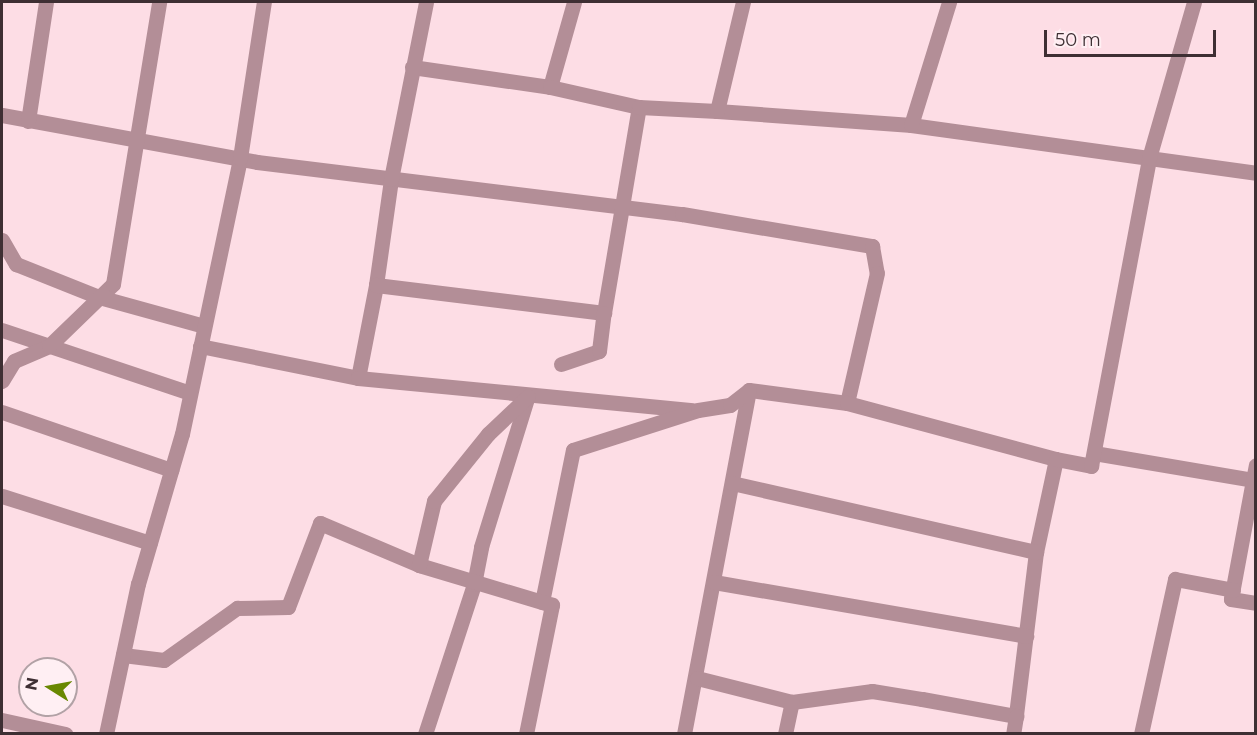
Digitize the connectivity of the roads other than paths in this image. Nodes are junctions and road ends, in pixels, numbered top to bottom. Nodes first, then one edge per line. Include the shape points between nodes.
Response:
1 (46, 2) edge
2 (159, 2) edge
3 (264, 2) edge
4 (426, 2) edge
5 (573, 2) edge
6 (742, 2) edge
7 (949, 2) edge
8 (1194, 2) edge
9 (412, 67) junction
10 (550, 87) junction
11 (639, 107) junction
12 (717, 111) junction
13 (2, 115) edge
14 (27, 121) junction
15 (911, 125) junction
16 (140, 141) junction
17 (1149, 158) junction
18 (240, 159) junction
19 (1256, 173) edge
20 (391, 179) junction
21 (625, 207) junction
22 (2, 240) edge
23 (9, 261) edge
24 (376, 285) junction
25 (99, 297) junction
26 (604, 314) junction
27 (204, 326) junction
28 (2, 330) edge
29 (49, 346) junction
30 (200, 346) junction
31 (561, 364) dead end
32 (358, 378) junction
33 (2, 381) edge
34 (749, 390) junction
35 (190, 393) junction
36 (528, 396) junction
37 (847, 403) junction
38 (698, 411) junction
39 (2, 412) edge
40 (1094, 453) junction
41 (1056, 459) junction
42 (171, 470) junction
43 (1254, 472) edge
44 (732, 483) junction
45 (2, 496) edge
46 (150, 543) junction
47 (1036, 552) junction
48 (419, 565) junction
49 (714, 582) junction
50 (474, 584) junction
51 (1233, 590) junction
52 (542, 602) junction
53 (1256, 603) edge
54 (1026, 636) junction
55 (123, 655) junction
56 (697, 678) junction
57 (792, 702) junction
58 (1016, 716) junction
59 (2, 720) edge
60 (20, 729) edge
61 (65, 734) edge
62 (106, 734) edge
63 (425, 734) edge
64 (526, 734) edge
65 (684, 734) edge
66 (785, 734) edge
67 (1013, 734) edge
68 (1141, 734) edge

1 - 14 street
2 - 16 street
3 - 18 street
4 - 9 street
5 - 10 street
6 - 12 street
7 - 15 street
8 - 17 street
9 - 10 street
9 - 20 street
10 - 11 street
11 - 12 street
11 - 21 street
12 - 15 street
13 - 14 street
14 - 16 street
15 - 17 street
16 - 18 street
16 - 25 street via 113,284
17 - 19 street
17 - 40 street
18 - 20 street
18 - 27 street
20 - 21 street
20 - 24 street
21 - 26 street
21 - 37 street via 872,246 877,273
22 - 23 street
23 - 25 street
24 - 26 street
24 - 32 street
25 - 27 street
25 - 29 street
26 - 31 street via 599,351
27 - 30 street
28 - 29 street
29 - 33 street via 14,361
29 - 35 street
30 - 32 street
30 - 35 street
32 - 36 street
34 - 37 street
34 - 38 street via 730,405
34 - 44 street
35 - 42 street
36 - 38 street
36 - 48 street via 488,434 434,501
36 - 50 street via 481,546
37 - 41 street
38 - 52 street via 573,450
39 - 42 street
40 - 41 street via 1091,466
40 - 43 street
41 - 47 street
42 - 46 street
43 - 51 street
44 - 47 street
44 - 49 street
45 - 46 street
46 - 55 street
47 - 54 street
48 - 50 street
48 - 55 street via 320,523 288,607 237,608 164,660
49 - 54 street
49 - 56 street
50 - 52 street
50 - 63 street
51 - 53 street via 1231,599
51 - 68 street via 1175,579
52 - 64 street via 552,605
54 - 58 street
55 - 62 street
56 - 57 street
56 - 65 street
57 - 58 street via 872,691
57 - 66 street
58 - 67 street
59 - 60 street
60 - 61 street

